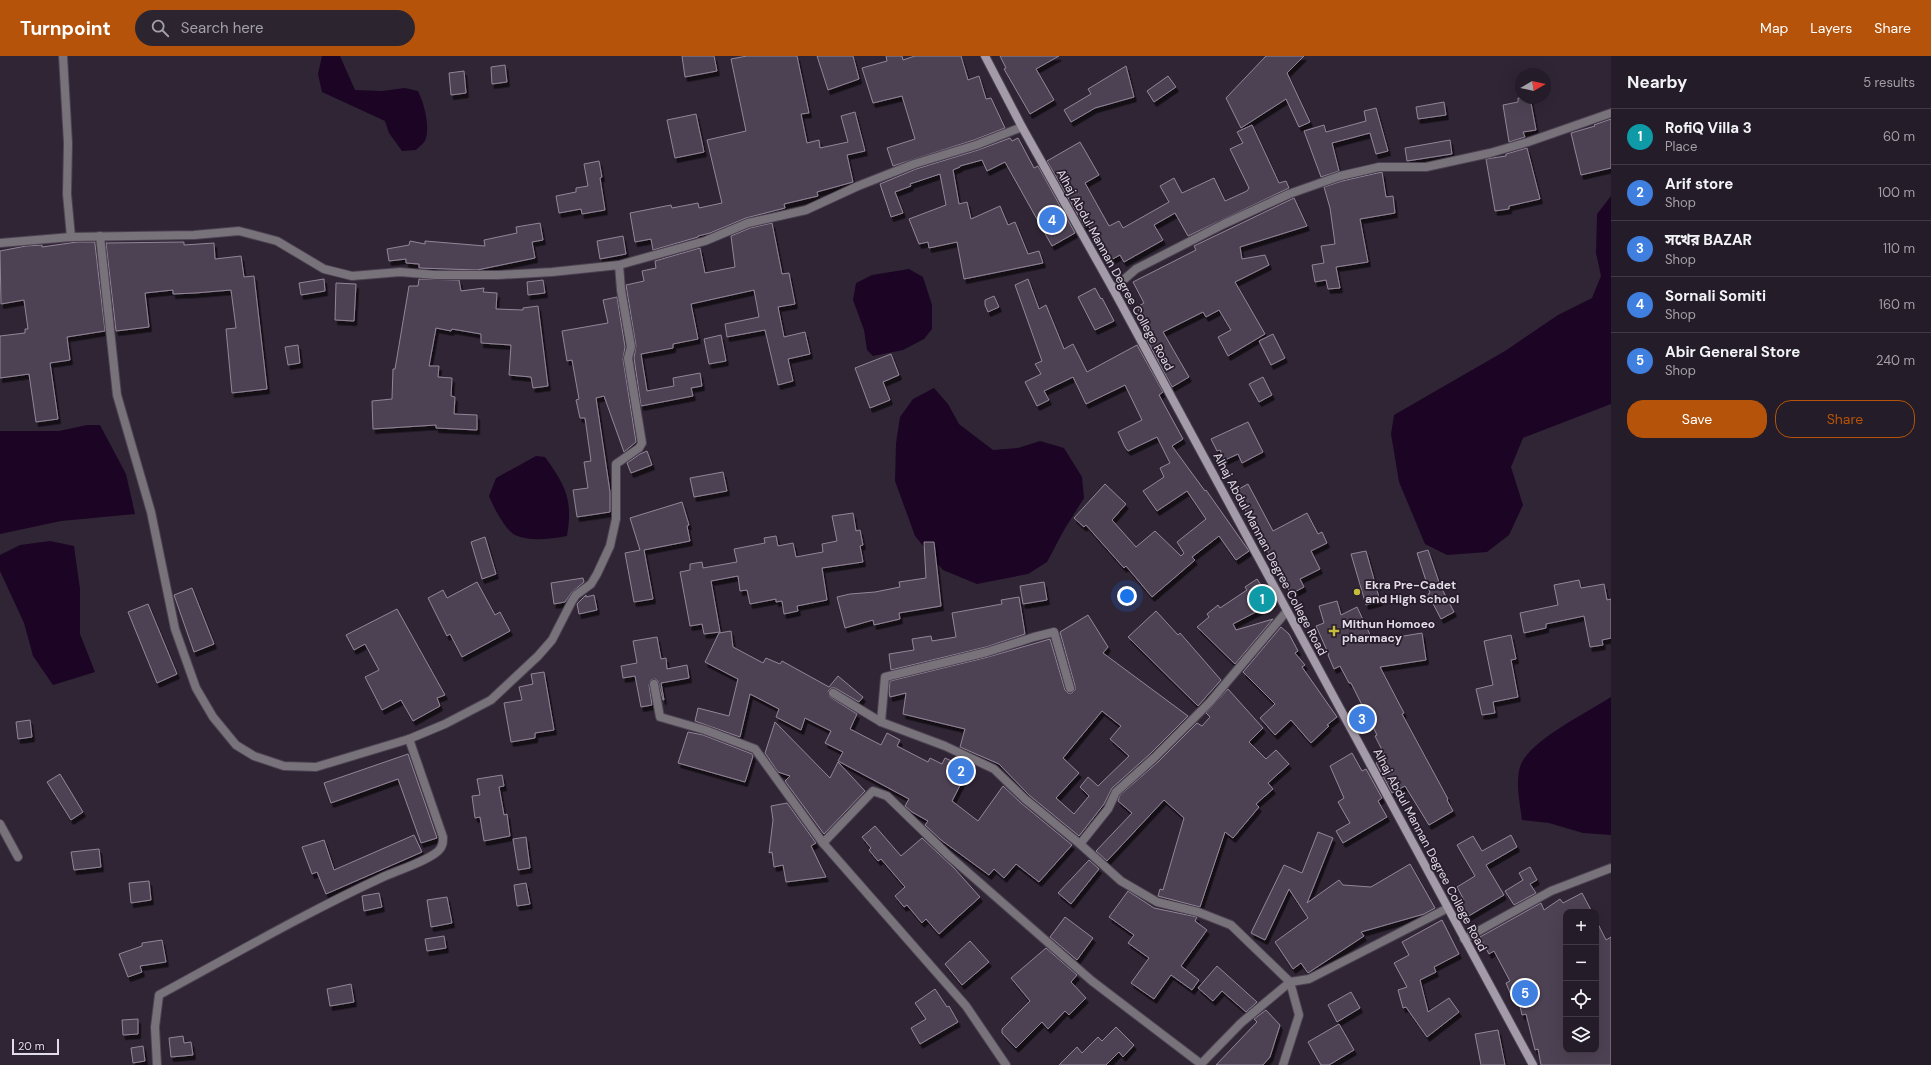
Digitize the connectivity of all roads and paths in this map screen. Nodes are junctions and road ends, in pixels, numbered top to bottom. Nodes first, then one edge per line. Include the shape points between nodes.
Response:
1 (63, 56) edge
2 (985, 56) edge
3 (1611, 113) edge
4 (1022, 127) junction
5 (100, 236) junction
6 (71, 237) junction
7 (0, 242) edge
8 (619, 265) junction
9 (1113, 289) junction
10 (1287, 611) junction
11 (654, 684) dead end
12 (1070, 688) dead end
13 (833, 693) dead end
14 (881, 722) junction
15 (409, 739) junction
16 (0, 824) edge
17 (822, 843) junction
18 (1080, 844) junction
19 (18, 857) dead end
20 (1611, 868) edge
21 (1448, 908) junction
22 (1464, 939) junction
23 (1290, 982) junction
24 (1201, 1064) edge
25 (154, 1065) edge
26 (1006, 1065) edge
27 (1283, 1065) edge
28 (1533, 1065) edge

1 - 6 street
2 - 4 street, Alhaj Abdul Mannan Degree College Road
3 - 9 street via 1490,153 1426,167 1379,167 1340,176 1289,194 1136,269
4 - 8 street via 976,145 914,164 806,210 748,224 705,240
4 - 9 street, Alhaj Abdul Mannan Degree College Road
5 - 6 street
5 - 8 street via 194,235 239,231 277,241 324,269 352,276 400,272 498,275
5 - 15 street via 117,395 151,512 175,629 196,688 213,717 236,745 254,756 284,766 316,767
6 - 7 street
8 - 15 street via 631,347 628,358 642,443 639,448 616,464 616,519 610,546 591,584 576,595 552,640 518,676 491,700
9 - 10 street, Alhaj Abdul Mannan Degree College Road
10 - 18 street via 1210,702 1116,792 1108,809
10 - 21 street, Alhaj Abdul Mannan Degree College Road
11 - 17 street via 660,716 755,749
12 - 14 street via 1054,632 987,652 885,677
13 - 14 street
14 - 18 street via 944,746 994,769 1024,799
15 - 25 street via 443,837 440,849 427,858 382,877 263,938 159,995 154,1027
16 - 19 street
17 - 24 street via 872,791 887,796 948,855 1092,981
17 - 26 street via 966,1006
18 - 23 street via 1121,881 1157,902 1198,912 1231,925
20 - 22 street via 1551,891
21 - 22 street, Alhaj Abdul Mannan Degree College Road
21 - 23 street via 1309,979
22 - 28 street, Alhaj Abdul Mannan Degree College Road
23 - 24 street via 1241,1023
23 - 27 street via 1299,1015

